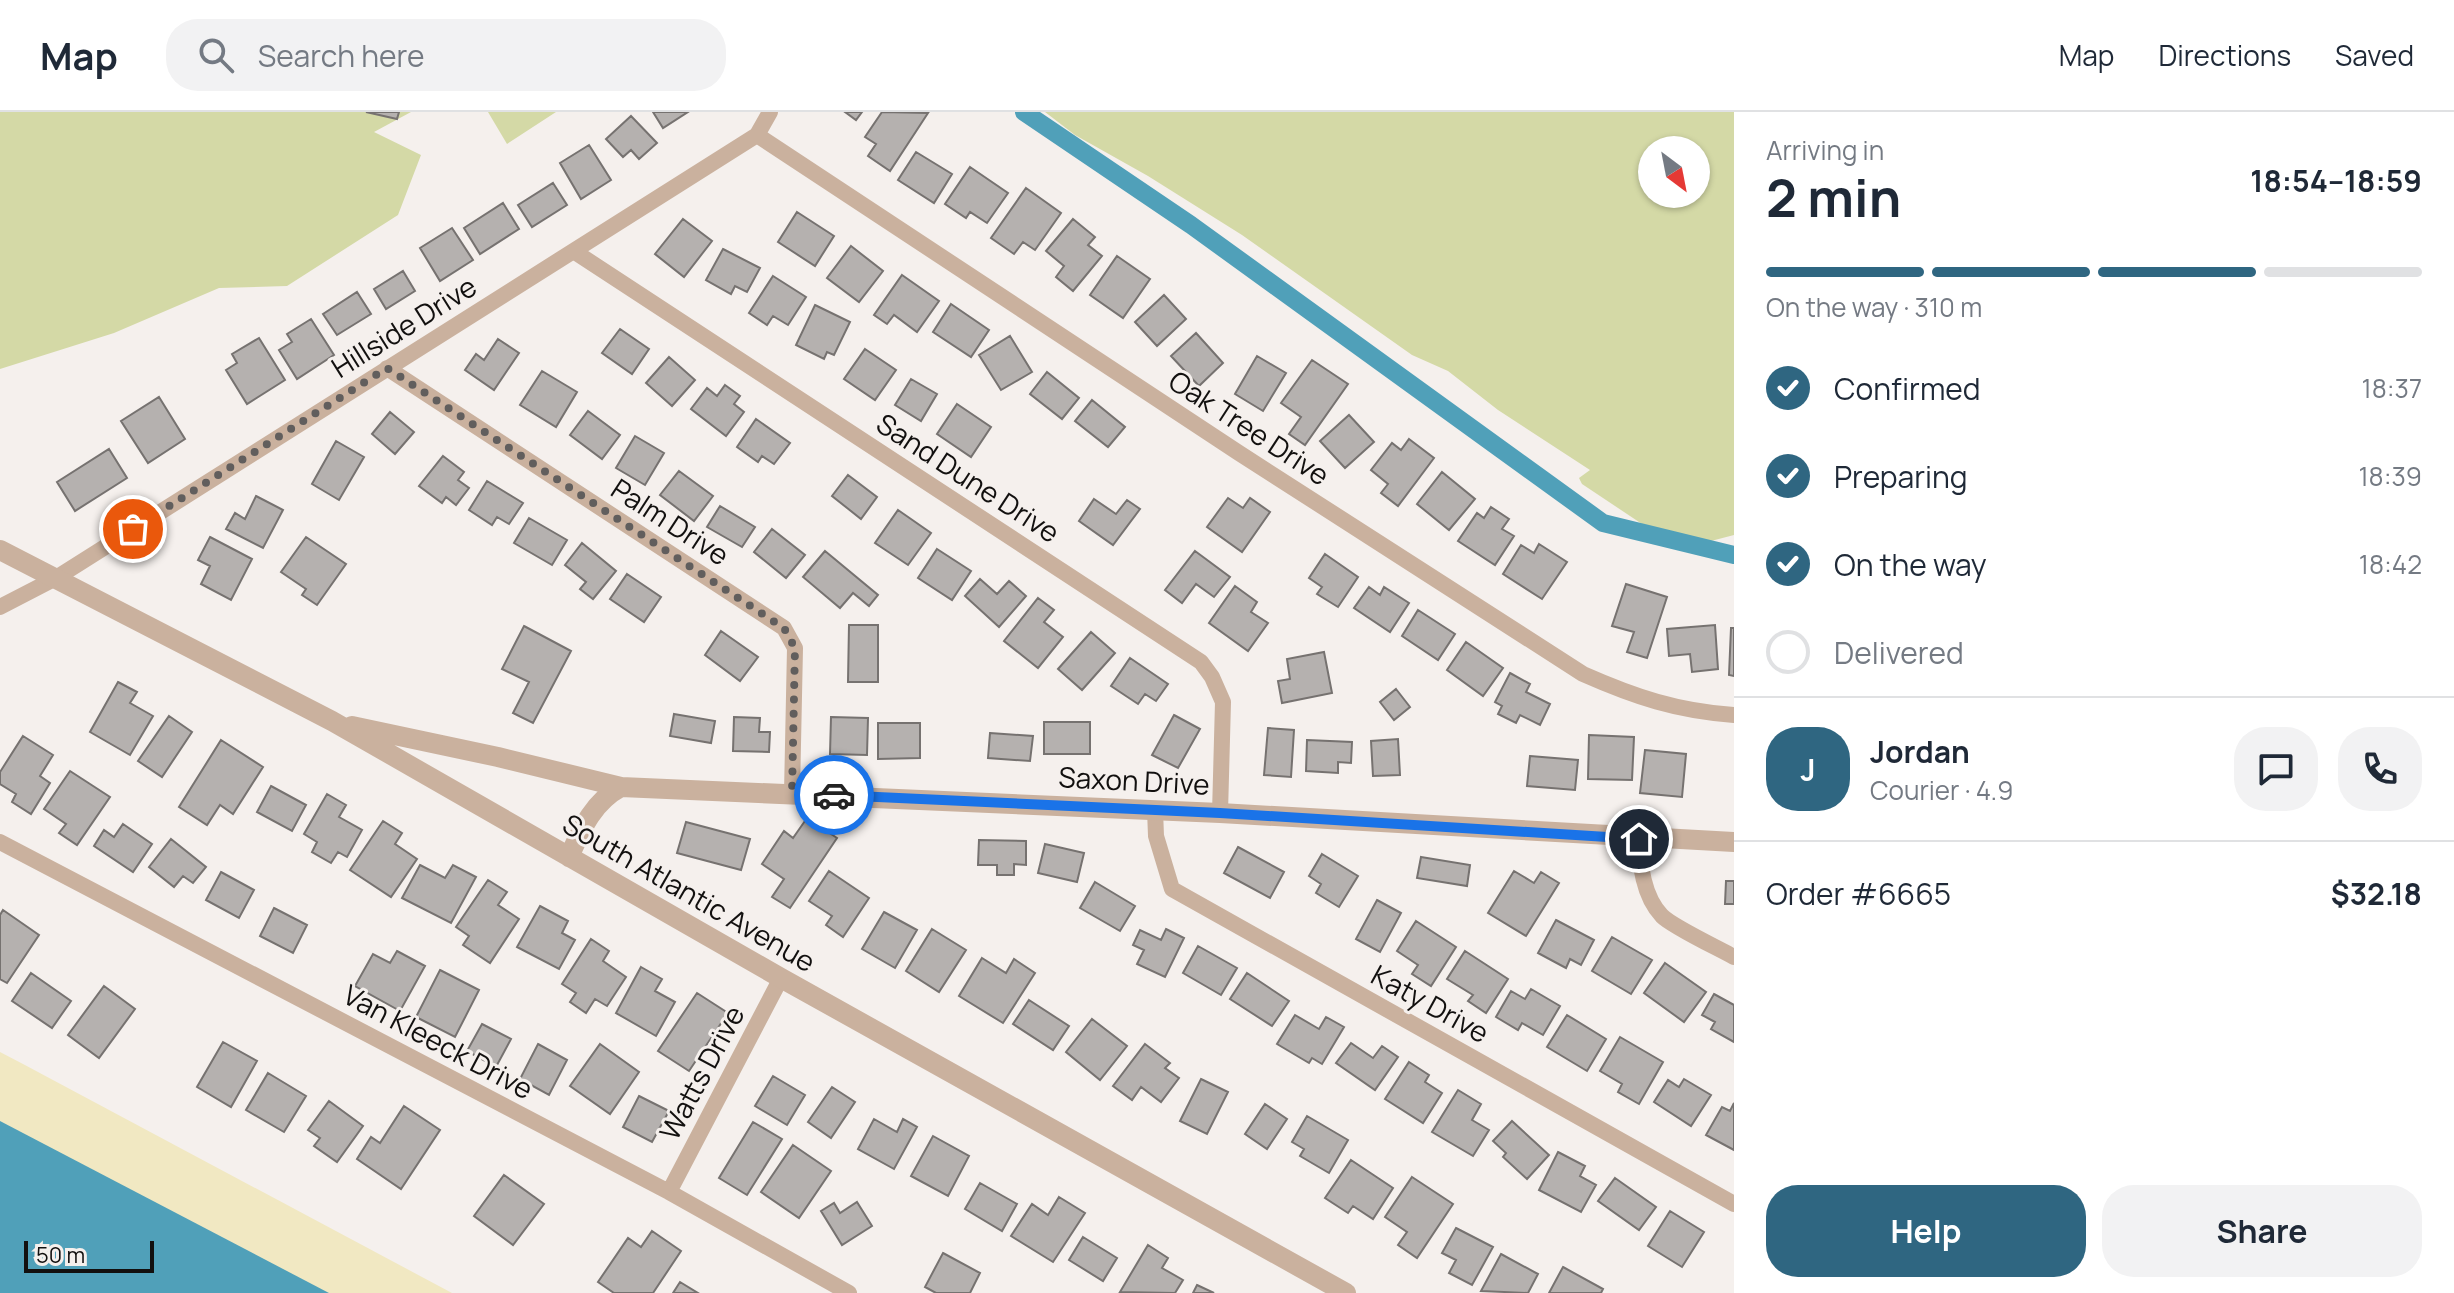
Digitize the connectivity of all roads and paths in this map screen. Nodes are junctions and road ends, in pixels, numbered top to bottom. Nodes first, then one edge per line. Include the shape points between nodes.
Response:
1 (770, 112) edge
2 (757, 135) junction
3 (575, 252) junction
4 (387, 368) junction
5 (0, 550) edge
6 (56, 578) junction
7 (0, 607) edge
8 (1734, 715) edge
9 (332, 721) junction
10 (621, 787) junction
11 (792, 793) junction
12 (1155, 810) junction
13 (1220, 813) junction
14 (1639, 839) junction
15 (0, 842) edge
16 (1734, 842) edge
17 (569, 857) junction
18 (1734, 957) edge
19 (781, 978) junction
20 (669, 1192) junction
21 (1734, 1204) edge
22 (849, 1293) edge
23 (1346, 1293) edge

1 - 2 street, Hillside Drive
2 - 3 street, Hillside Drive
2 - 8 street, Oak Tree Drive via 1583,674 1635,697
3 - 4 street, Hillside Drive
3 - 13 street, Sand Dune Drive via 1201,662 1223,702
4 - 6 street, Hillside Drive
4 - 11 street, Palm Drive via 784,628 795,648
5 - 6 street, South Atlantic Avenue
6 - 7 street
6 - 9 street, South Atlantic Avenue
9 - 10 street, Saxon Drive
9 - 17 street, South Atlantic Avenue
10 - 11 street, Saxon Drive
10 - 17 street via 605,795 591,813
11 - 12 street, Saxon Drive
12 - 13 street, Saxon Drive
12 - 21 street, Katy Drive via 1156,836 1172,889
13 - 14 street, Saxon Drive
14 - 16 street, Saxon Drive
14 - 18 street via 1648,893 1663,917
15 - 20 street, Van Kleeck Drive
17 - 19 street, South Atlantic Avenue
19 - 20 street, Watts Drive
19 - 23 street, South Atlantic Avenue
20 - 22 street, Van Kleeck Drive

